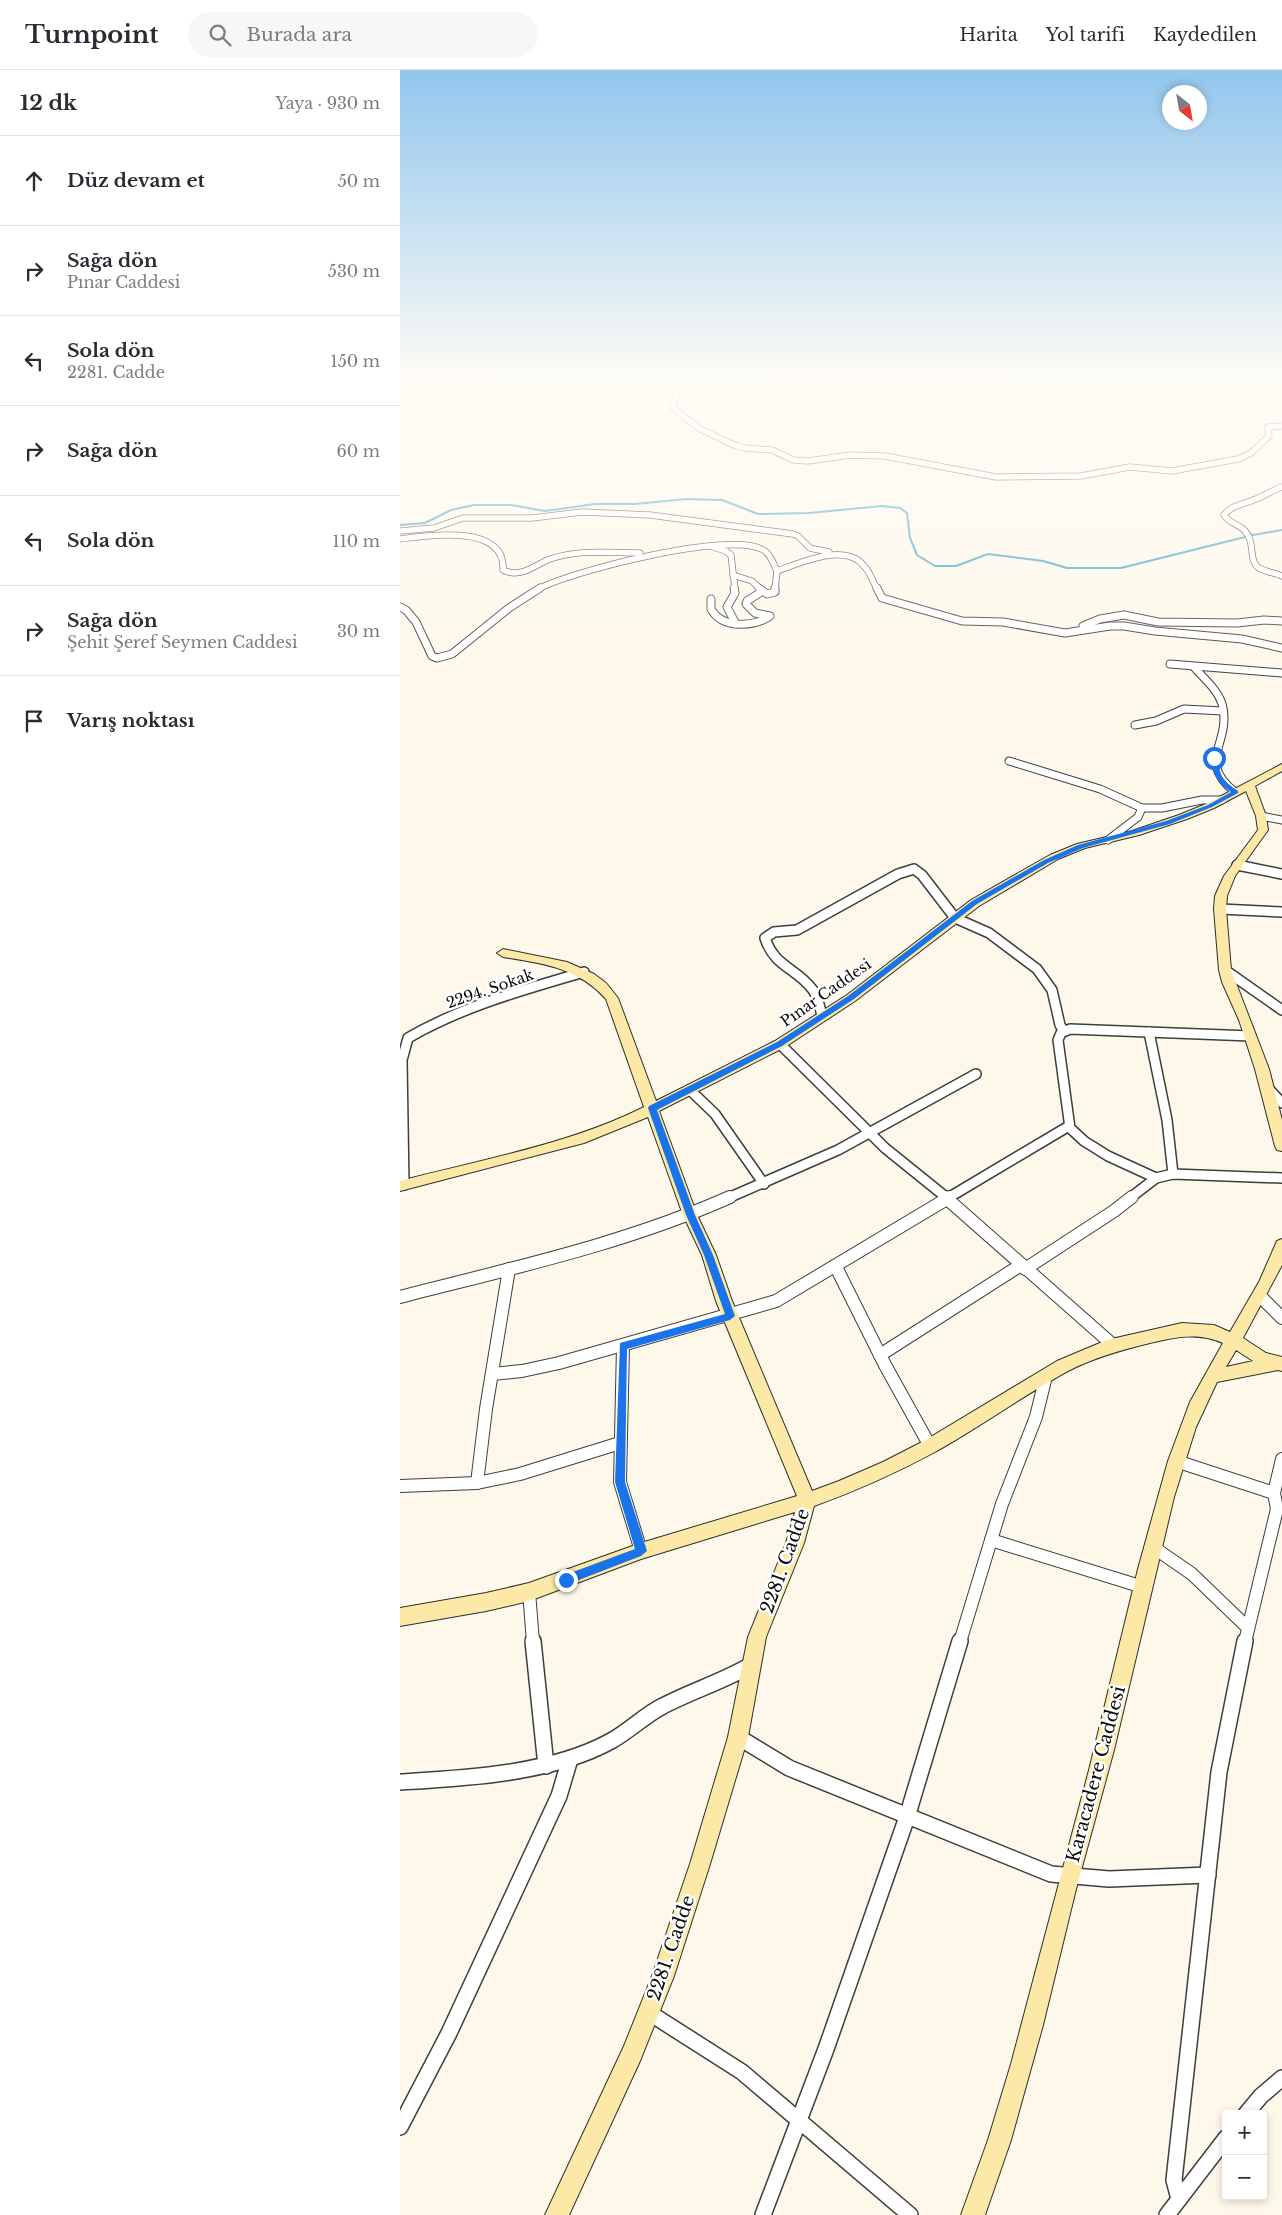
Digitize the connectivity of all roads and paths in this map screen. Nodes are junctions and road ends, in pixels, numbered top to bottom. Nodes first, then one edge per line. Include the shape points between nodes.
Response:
1 (1282, 487) edge
2 (400, 532) edge
3 (400, 539) edge
4 (706, 546) junction
5 (666, 553) junction
6 (814, 554) junction
7 (777, 571) junction
8 (733, 575) junction
9 (1280, 575) edge
10 (761, 592) junction
11 (711, 599) dead end
12 (400, 607) edge
13 (1282, 621) edge
14 (737, 625) junction
15 (1074, 632) junction
16 (1282, 648) edge
17 (1170, 664) dead end
18 (1194, 667) junction
19 (1282, 673) edge
20 (1223, 711) junction
21 (1135, 725) dead end
22 (1009, 761) dead end
23 (1282, 767) edge
24 (1263, 776) junction
25 (1282, 781) edge
26 (1249, 785) junction
27 (1236, 792) junction
28 (1222, 800) junction
29 (1142, 808) junction
30 (1261, 816) junction
31 (1282, 820) edge
32 (1108, 840) junction
33 (1237, 865) junction
34 (1282, 874) edge
35 (1220, 909) junction
36 (1282, 912) edge
37 (955, 918) junction
38 (503, 953) dead end
39 (1225, 970) junction
40 (584, 972) junction
41 (1282, 1010) edge
42 (822, 1016) junction
43 (1064, 1030) junction
44 (1149, 1032) junction
45 (1251, 1036) junction
46 (780, 1044) junction
47 (976, 1074) dead end
48 (1266, 1086) junction
49 (690, 1090) junction
50 (1282, 1103) edge
51 (652, 1108) junction
52 (1069, 1126) junction
53 (869, 1133) junction
54 (1282, 1146) edge
55 (1173, 1174) junction
56 (1156, 1178) junction
57 (1282, 1178) edge
58 (764, 1184) junction
59 (402, 1186) edge
60 (946, 1198) junction
61 (690, 1215) junction
62 (1282, 1245) edge
63 (836, 1267) junction
64 (1023, 1267) junction
65 (509, 1269) junction
66 (1260, 1296) junction
67 (400, 1297) edge
68 (730, 1316) junction
69 (1282, 1318) edge
70 (1234, 1340) junction
71 (1113, 1345) junction
72 (623, 1346) junction
73 (880, 1354) junction
74 (1279, 1364) edge
75 (492, 1374) junction
76 (1046, 1376) junction
77 (1212, 1376) junction
78 (620, 1443) junction
79 (930, 1446) junction
80 (1282, 1459) edge
81 (1176, 1461) junction
82 (477, 1483) junction
83 (400, 1486) edge
84 (1274, 1493) junction
85 (807, 1500) junction
86 (991, 1540) junction
87 (1154, 1547) junction
88 (641, 1551) junction
89 (1143, 1587) junction
90 (529, 1592) junction
91 (400, 1617) edge
92 (1248, 1628) junction
93 (751, 1665) junction
94 (738, 1738) junction
95 (570, 1759) junction
96 (546, 1766) junction
97 (400, 1782) edge
98 (907, 1817) junction
99 (1208, 1876) junction
100 (1069, 1878) junction
101 (648, 2012) junction
102 (1282, 2078) edge
103 (1249, 2110) edge
104 (798, 2120) junction
105 (400, 2128) edge
106 (1222, 2143) edge
107 (1179, 2200) junction
108 (557, 2215) edge
109 (763, 2215) edge
110 (910, 2215) edge
111 (973, 2215) edge
112 (1168, 2215) edge

1 - 9 street via 1228,508 1224,515 1243,529 1249,538 1255,563
2 - 6 street via 434,528 463,518 532,518 582,512 650,515 794,534
3 - 5 street via 473,537 495,549 503,559 503,570 511,574 555,558 586,552
4 - 5 street
4 - 7 street via 731,544 760,549 770,556
4 - 8 street via 730,553
5 - 12 street via 621,561 540,588 509,608 456,651 442,657 432,656 412,617
6 - 7 street via 783,571
6 - 15 street via 852,556 860,561 881,596 888,600 962,621 1003,622
7 - 10 street via 775,592
8 - 10 street via 752,581
8 - 14 street via 735,593 728,602 727,610
10 - 14 street via 746,604 754,612 770,617 752,624
11 - 14 street via 713,612
13 - 15 street via 1158,622 1124,615 1094,621
15 - 16 street via 1124,626 1242,638
17 - 18 street
18 - 19 street
18 - 20 street via 1217,694
20 - 21 street via 1184,709 1156,721
20 - 27 street via 1224,727 1214,758 1222,783
22 - 29 street via 1102,790
23 - 24 street, Pınar Caddesi
24 - 25 street
24 - 26 street, Pınar Caddesi
26 - 27 street, Pınar Caddesi
26 - 30 street
27 - 28 street, Pınar Caddesi
28 - 29 street
28 - 32 street, Pınar Caddesi via 1168,823
29 - 32 street via 1138,817
30 - 31 street
30 - 33 street via 1263,830
32 - 37 street, Pınar Caddesi via 1054,857 994,890
33 - 34 street
33 - 35 street via 1224,886
35 - 36 street
35 - 39 street
37 - 42 street, Pınar Caddesi via 851,998
37 - 42 street via 922,875 911,869 855,896 797,930 768,935 765,938 773,958 808,984 816,996
37 - 43 street via 989,933 1037,969 1052,990
38 - 40 street, 2281. Cadde
39 - 41 street
39 - 45 street
40 - 51 street, 2281. Cadde via 612,998
40 - 59 street, 2294. Sokak via 482,1004 408,1038 402,1060
42 - 46 street, Pınar Caddesi
43 - 44 street
43 - 52 street via 1058,1040
44 - 45 street
44 - 55 street via 1162,1087
45 - 48 street
46 - 49 street, Pınar Caddesi
46 - 53 street
47 - 53 street
48 - 50 street
48 - 54 street
49 - 51 street, Pınar Caddesi
49 - 58 street via 714,1114
51 - 59 street, Pınar Caddesi via 584,1138
51 - 61 street, 2281. Cadde
52 - 56 street via 1084,1141 1108,1156
52 - 60 street
53 - 58 street
53 - 60 street
55 - 56 street
55 - 57 street
56 - 64 street via 1114,1211
58 - 61 street
60 - 63 street
60 - 64 street
61 - 65 street via 606,1244
61 - 68 street, 2281. Cadde via 709,1255
62 - 66 street, Karacadere Caddesi
63 - 68 street via 776,1301
63 - 73 street
64 - 71 street
64 - 73 street
65 - 67 street
65 - 75 street
66 - 69 street
66 - 70 street, Karacadere Caddesi
68 - 72 street
68 - 85 street, 2281. Cadde
70 - 71 street via 1198,1328
70 - 74 street via 1262,1359
70 - 77 street, Karacadere Caddesi
71 - 76 street via 1084,1355
72 - 75 street via 540,1368
72 - 78 street
73 - 79 street
74 - 77 street
75 - 82 street
76 - 79 street
76 - 86 street via 1036,1417
77 - 81 street, Karacadere Caddesi via 1194,1412
78 - 82 street via 520,1474
78 - 88 street via 620,1482
79 - 85 street via 843,1488
80 - 84 street
81 - 84 street
81 - 87 street, Karacadere Caddesi
82 - 83 street
84 - 92 street via 1277,1509
85 - 88 street
85 - 93 street, 2281. Cadde via 795,1543 757,1637
86 - 89 street
86 - 98 street
87 - 89 street, Karacadere Caddesi
87 - 92 street via 1199,1578
88 - 90 street
89 - 100 street, Karacadere Caddesi
90 - 91 street
90 - 96 street
92 - 99 street via 1219,1772
93 - 94 street, 2281. Cadde
93 - 95 street via 727,1679 661,1707 611,1740
94 - 98 street via 790,1768
94 - 101 street, 2281. Cadde via 680,1927
95 - 96 street
95 - 105 street via 559,1796 449,2033
96 - 97 street via 457,1779
98 - 100 street via 1036,1870
98 - 104 street via 863,1947
99 - 100 street
99 - 107 street via 1174,2180
100 - 111 street, Karacadere Caddesi via 1016,2089
101 - 104 street via 742,2072
101 - 108 street, 2281. Cadde
102 - 103 street
104 - 109 street
104 - 110 street
106 - 107 street
107 - 112 street

